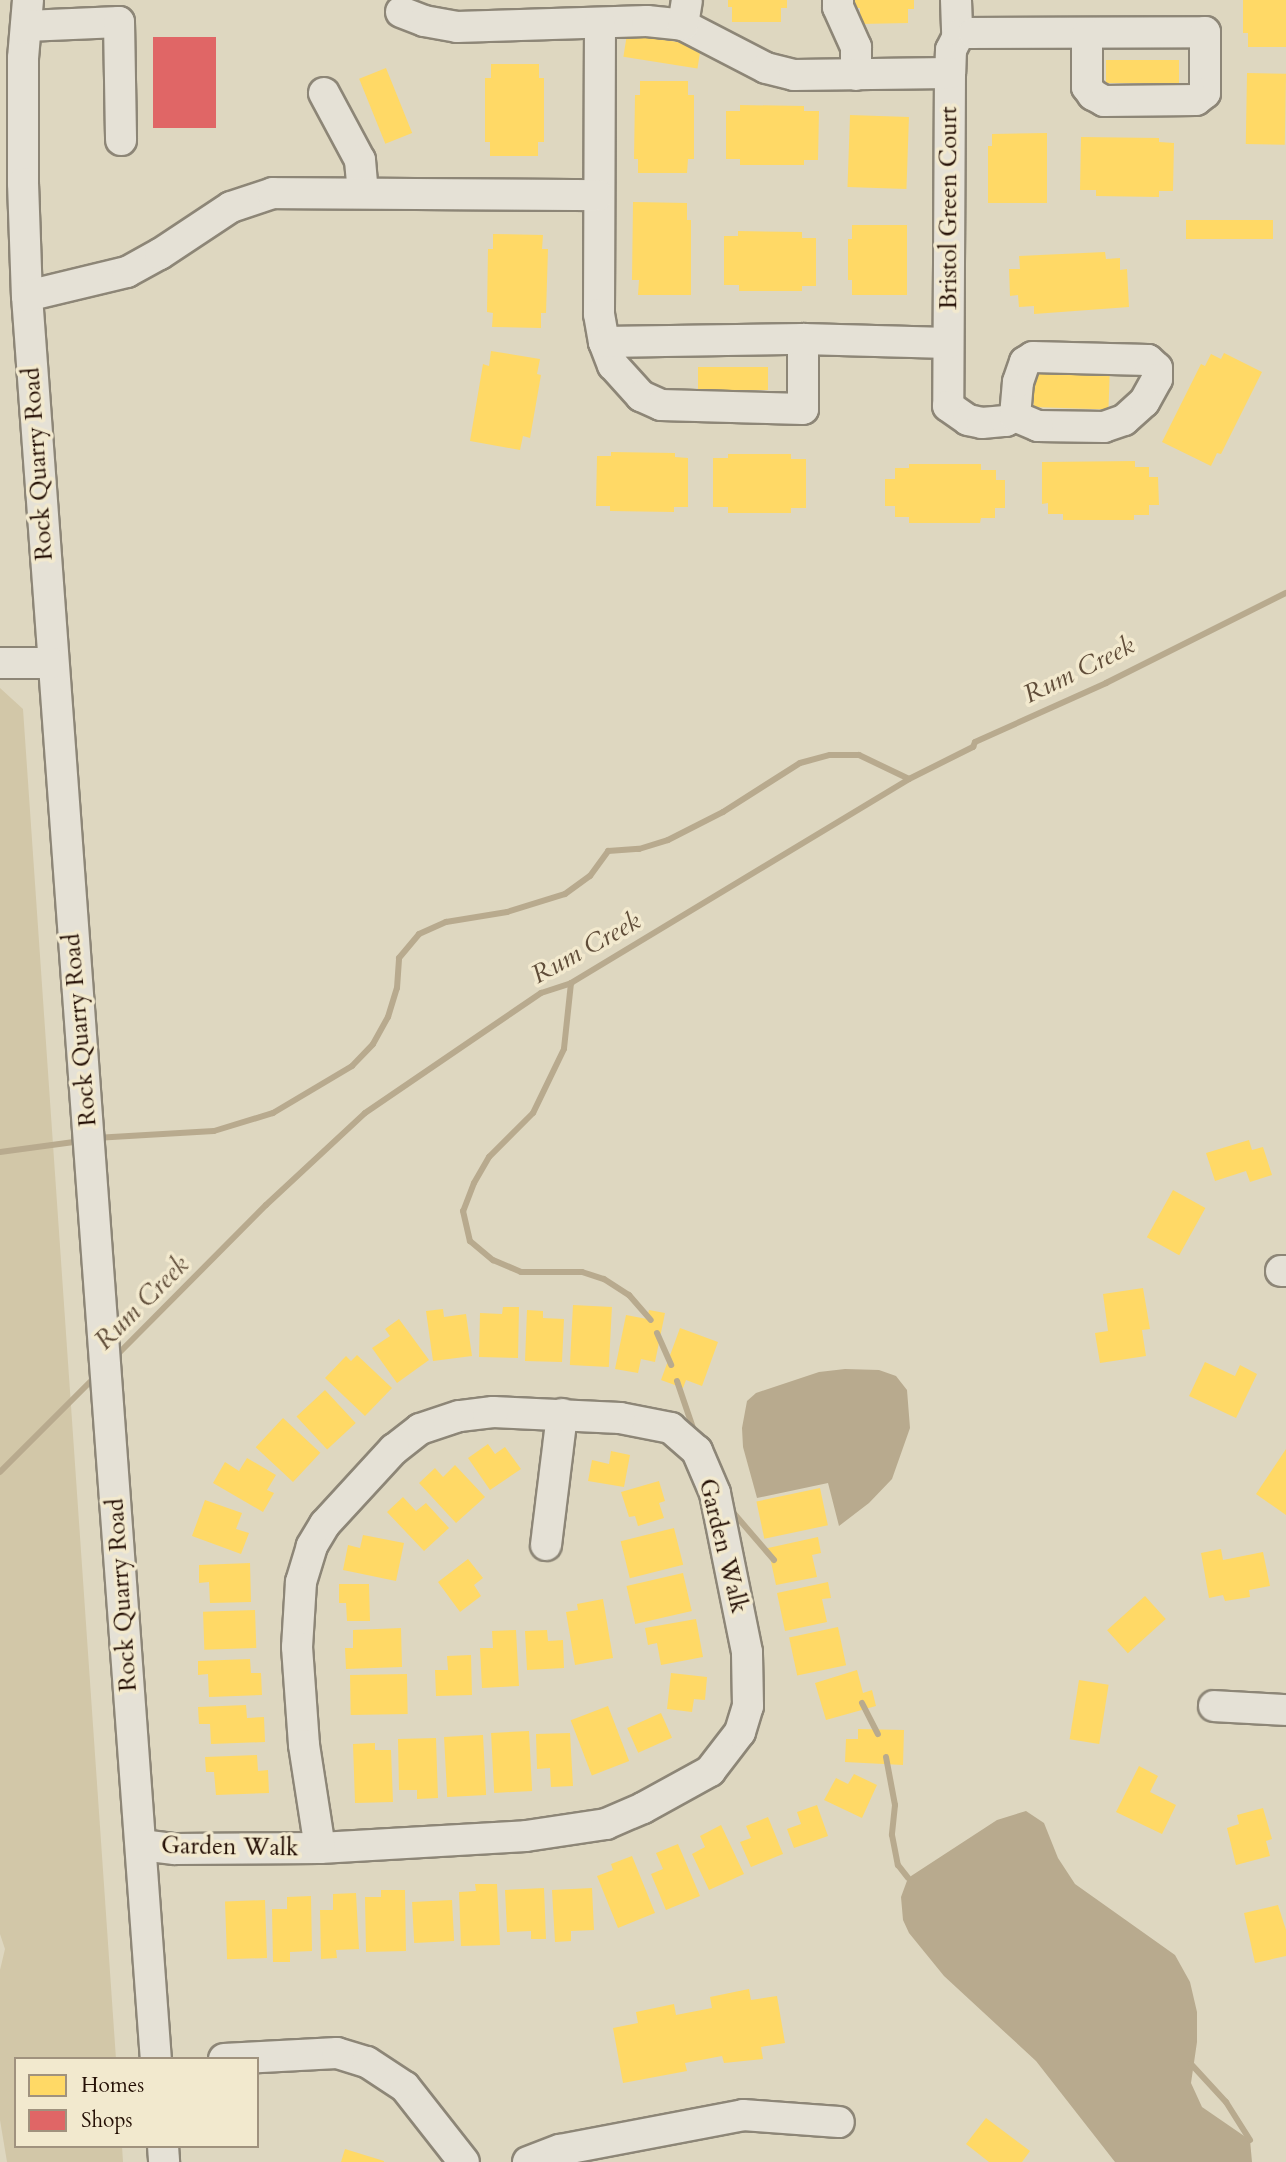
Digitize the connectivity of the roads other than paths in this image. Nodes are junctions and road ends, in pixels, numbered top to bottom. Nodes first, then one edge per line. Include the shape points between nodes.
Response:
1 (838, 0) edge
2 (956, 0) edge
3 (119, 11) edge
4 (401, 12) dead end
5 (27, 13) edge
6 (685, 13) edge
7 (600, 24) junction
8 (1087, 34) dead end
9 (957, 38) junction
10 (950, 73) junction
11 (856, 75) junction
12 (324, 93) dead end
13 (121, 140) dead end
14 (11, 182) edge
15 (363, 192) junction
16 (598, 195) junction
17 (27, 296) junction
18 (803, 339) junction
19 (604, 342) junction
20 (948, 343) junction
21 (1016, 415) dead end
22 (0, 663) edge
23 (52, 663) junction
24 (562, 1414) junction
25 (546, 1545) dead end
26 (1214, 1706) dead end
27 (1286, 1710) edge
28 (141, 1845) junction
29 (320, 1848) junction
30 (156, 2057) edge
31 (259, 2057) edge
32 (839, 2122) dead end
33 (464, 2162) edge
34 (528, 2162) edge

1 - 11 street via 856,47
2 - 9 street, Bristol Green Court
3 - 5 street
3 - 13 street
4 - 7 street, Bristol Green Court via 457,27
5 - 14 street, Rock Quarry Road
6 - 7 street, Bristol Green Court
6 - 11 street, Bristol Green Court via 766,68 794,75
7 - 16 street
8 - 9 street via 962,33
9 - 10 street, Bristol Green Court via 951,50
10 - 11 street, Bristol Green Court
10 - 20 street, Bristol Green Court
12 - 15 street via 360,160
14 - 17 street, Rock Quarry Road
15 - 16 street
15 - 17 street via 273,193 232,206 127,272
16 - 19 street via 599,314
17 - 23 street, Rock Quarry Road
18 - 19 street, Bristol Green Court
18 - 19 street via 803,409 660,405 641,397 627,382 613,365
18 - 20 street, Bristol Green Court
20 - 21 street, Bristol Green Court via 948,406 968,420 982,423 1006,421
22 - 23 street
23 - 28 street, Rock Quarry Road
24 - 25 street
24 - 29 street, Garden Walk via 482,1413 420,1429 394,1449 325,1524 312,1546 301,1582 297,1647 304,1745
24 - 29 street, Garden Walk via 620,1418 670,1429 697,1451 715,1493 747,1652 748,1706 740,1732 710,1770 606,1824 526,1836
26 - 27 street
28 - 29 street, Garden Walk via 175,1850
28 - 30 street, Rock Quarry Road
31 - 33 street via 337,2053 367,2062 405,2087
32 - 34 street via 744,2115 561,2150

